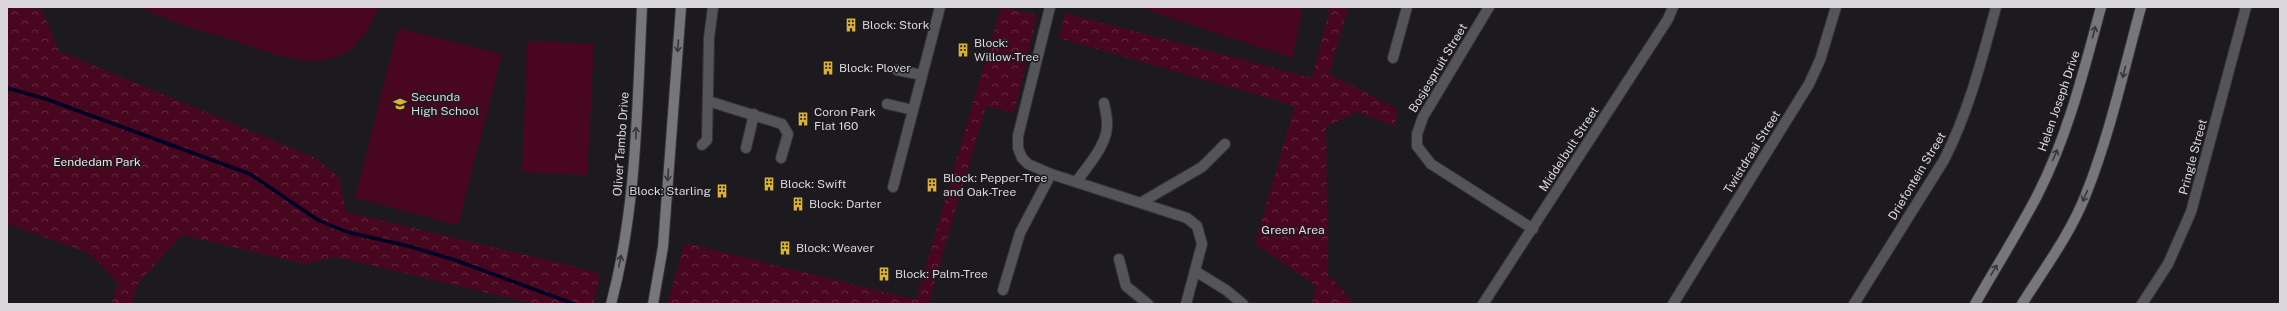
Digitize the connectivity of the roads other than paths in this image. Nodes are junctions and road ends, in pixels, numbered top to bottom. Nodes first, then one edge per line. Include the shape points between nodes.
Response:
1 (642, 7) edge
2 (682, 7) edge
3 (713, 7) edge
4 (940, 7) edge
5 (1049, 7) edge
6 (1407, 7) edge
7 (1489, 7) edge
8 (1673, 7) edge
9 (1836, 7) edge
10 (1996, 7) edge
11 (2101, 7) edge
12 (2141, 7) edge
13 (2246, 7) edge
14 (1393, 58) dead end
15 (897, 70) dead end
16 (922, 75) junction
17 (708, 101) junction
18 (1104, 103) dead end
19 (887, 104) dead end
20 (913, 110) junction
21 (754, 114) junction
22 (1225, 144) dead end
23 (702, 145) dead end
24 (746, 148) dead end
25 (781, 158) dead end
26 (1051, 174) junction
27 (1077, 181) junction
28 (893, 187) dead end
29 (1142, 202) junction
30 (1533, 229) junction
31 (1118, 259) dead end
32 (1195, 271) junction
33 (1003, 290) dead end
34 (611, 302) edge
35 (653, 304) edge
36 (1148, 304) edge
37 (1186, 304) edge
38 (1243, 304) edge
39 (1483, 304) edge
40 (1673, 304) edge
41 (1854, 304) edge
42 (1975, 304) edge
43 (2022, 304) edge
44 (2142, 304) edge

34 -> 1 street, Oliver Tambo Drive via 635,166
2 -> 35 street via 663,247
3 - 17 street via 709,38
4 - 16 street
5 - 26 street via 1018,136 1018,148 1028,164
6 - 14 street
7 - 30 street, Bosjespruit Street via 1423,117 1416,134 1417,146 1431,164
8 - 30 street, Middelbult Street
9 - 40 street, Twistdraai Street via 1820,60 1809,84
10 - 41 street, Driefontein Street via 1967,111 1957,135
42 -> 11 street, Helen Joseph Drive via 2038,193 2062,138 2086,65
12 -> 43 street via 2103,147 2086,195
13 - 44 street, Pringle Street via 2191,212 2168,264
15 - 16 street
16 - 20 street
17 - 21 street
17 - 23 street via 707,140
18 - 27 street via 1107,123 1104,136 1099,149
19 - 20 street
20 - 28 street
21 - 24 street
21 - 25 street via 786,128 787,137
22 - 29 street via 1202,167
26 - 27 street
26 - 33 street via 1020,232
27 - 29 street
29 - 32 street via 1180,215 1197,226 1202,244
30 - 39 street, Middelbult Street
31 - 36 street via 1126,286
32 - 37 street
32 - 38 street

